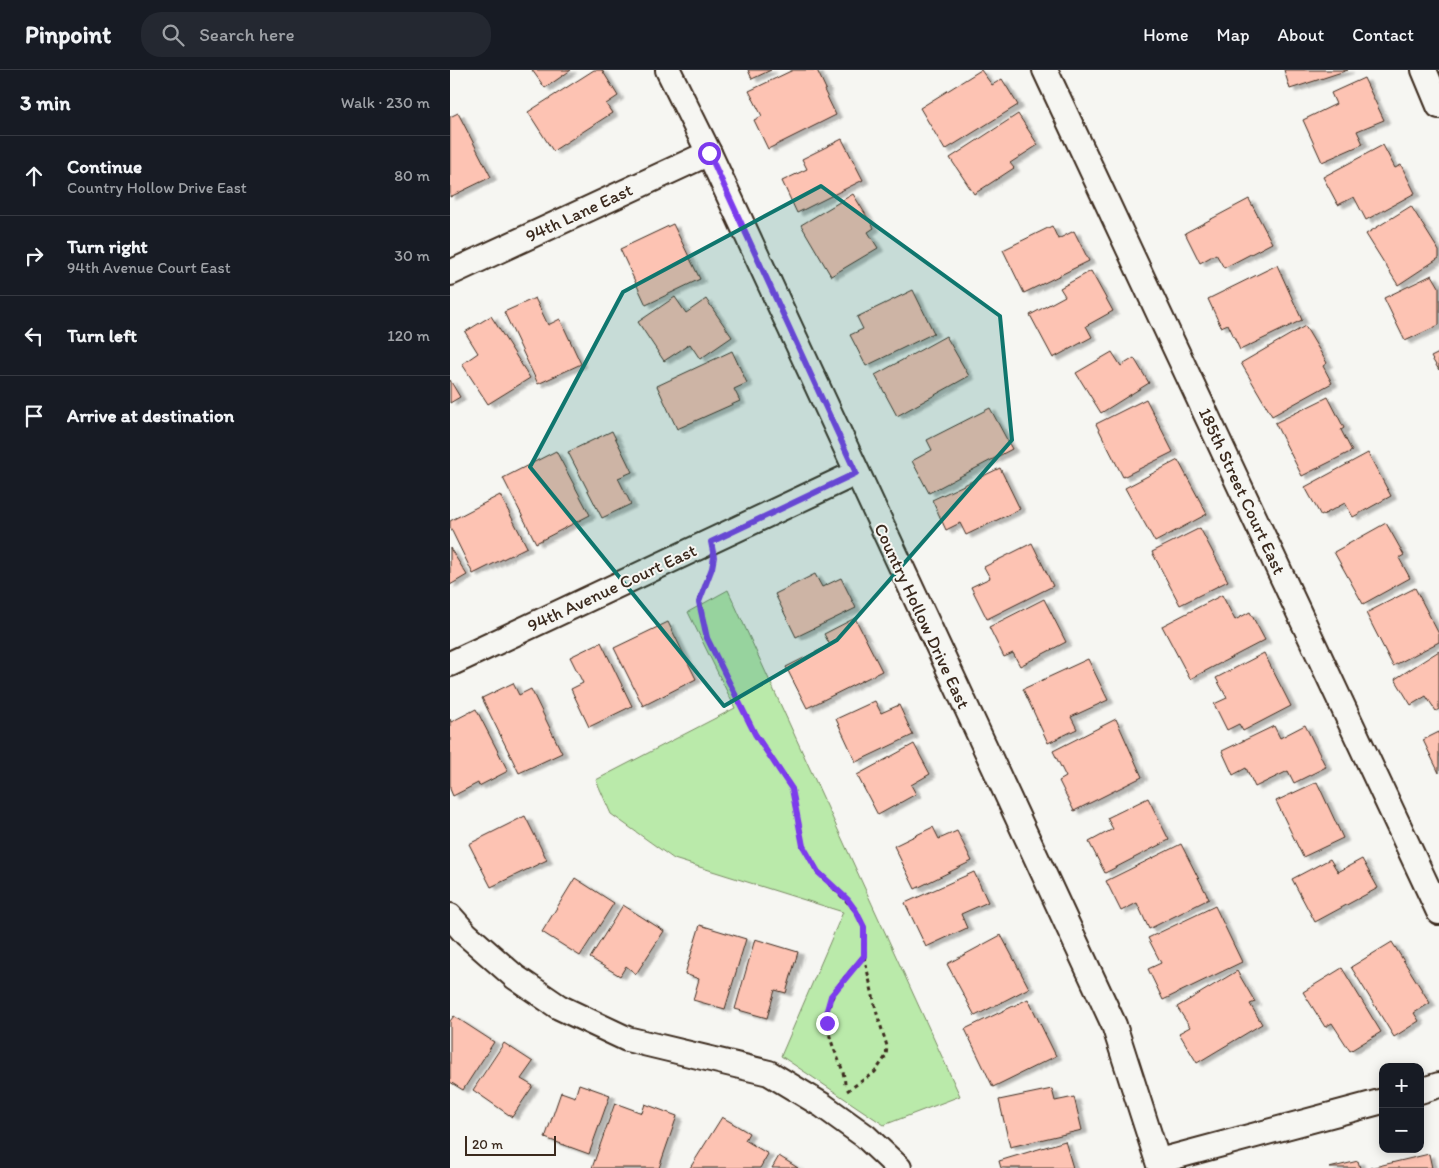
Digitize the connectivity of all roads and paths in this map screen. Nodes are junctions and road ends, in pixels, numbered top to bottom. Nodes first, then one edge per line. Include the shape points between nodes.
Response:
1 (668, 70) edge
2 (1045, 70) edge
3 (1424, 70) edge
4 (1439, 106) edge
5 (709, 153) junction
6 (450, 273) edge
7 (856, 473) junction
8 (711, 542) junction
9 (450, 664) edge
10 (1439, 912) edge
11 (450, 916) edge
12 (864, 956) junction
13 (1439, 1085) edge
14 (1424, 1090) edge
15 (1379, 1102) edge
16 (1159, 1164) edge
17 (899, 1168) edge

1 - 5 street, Country Hollow Drive East
2 - 10 street, 185th Street Court East
3 - 4 street
5 - 6 street, 94th Lane East
5 - 7 street, Country Hollow Drive East
7 - 8 street, 94th Avenue Court East
7 - 16 street, Country Hollow Drive East via 1114,1025
8 - 9 street, 94th Avenue Court East
8 - 12 path via 712,568 699,602 707,638 755,734 792,789 803,846 818,872 856,911 864,927
11 - 17 street via 515,977 559,1007 626,1039 769,1074 822,1105 865,1136
12 - 12 path via 831,996 827,1010 829,1035 842,1069 845,1092 874,1072 886,1056 887,1046
13 - 14 street
15 - 16 street

